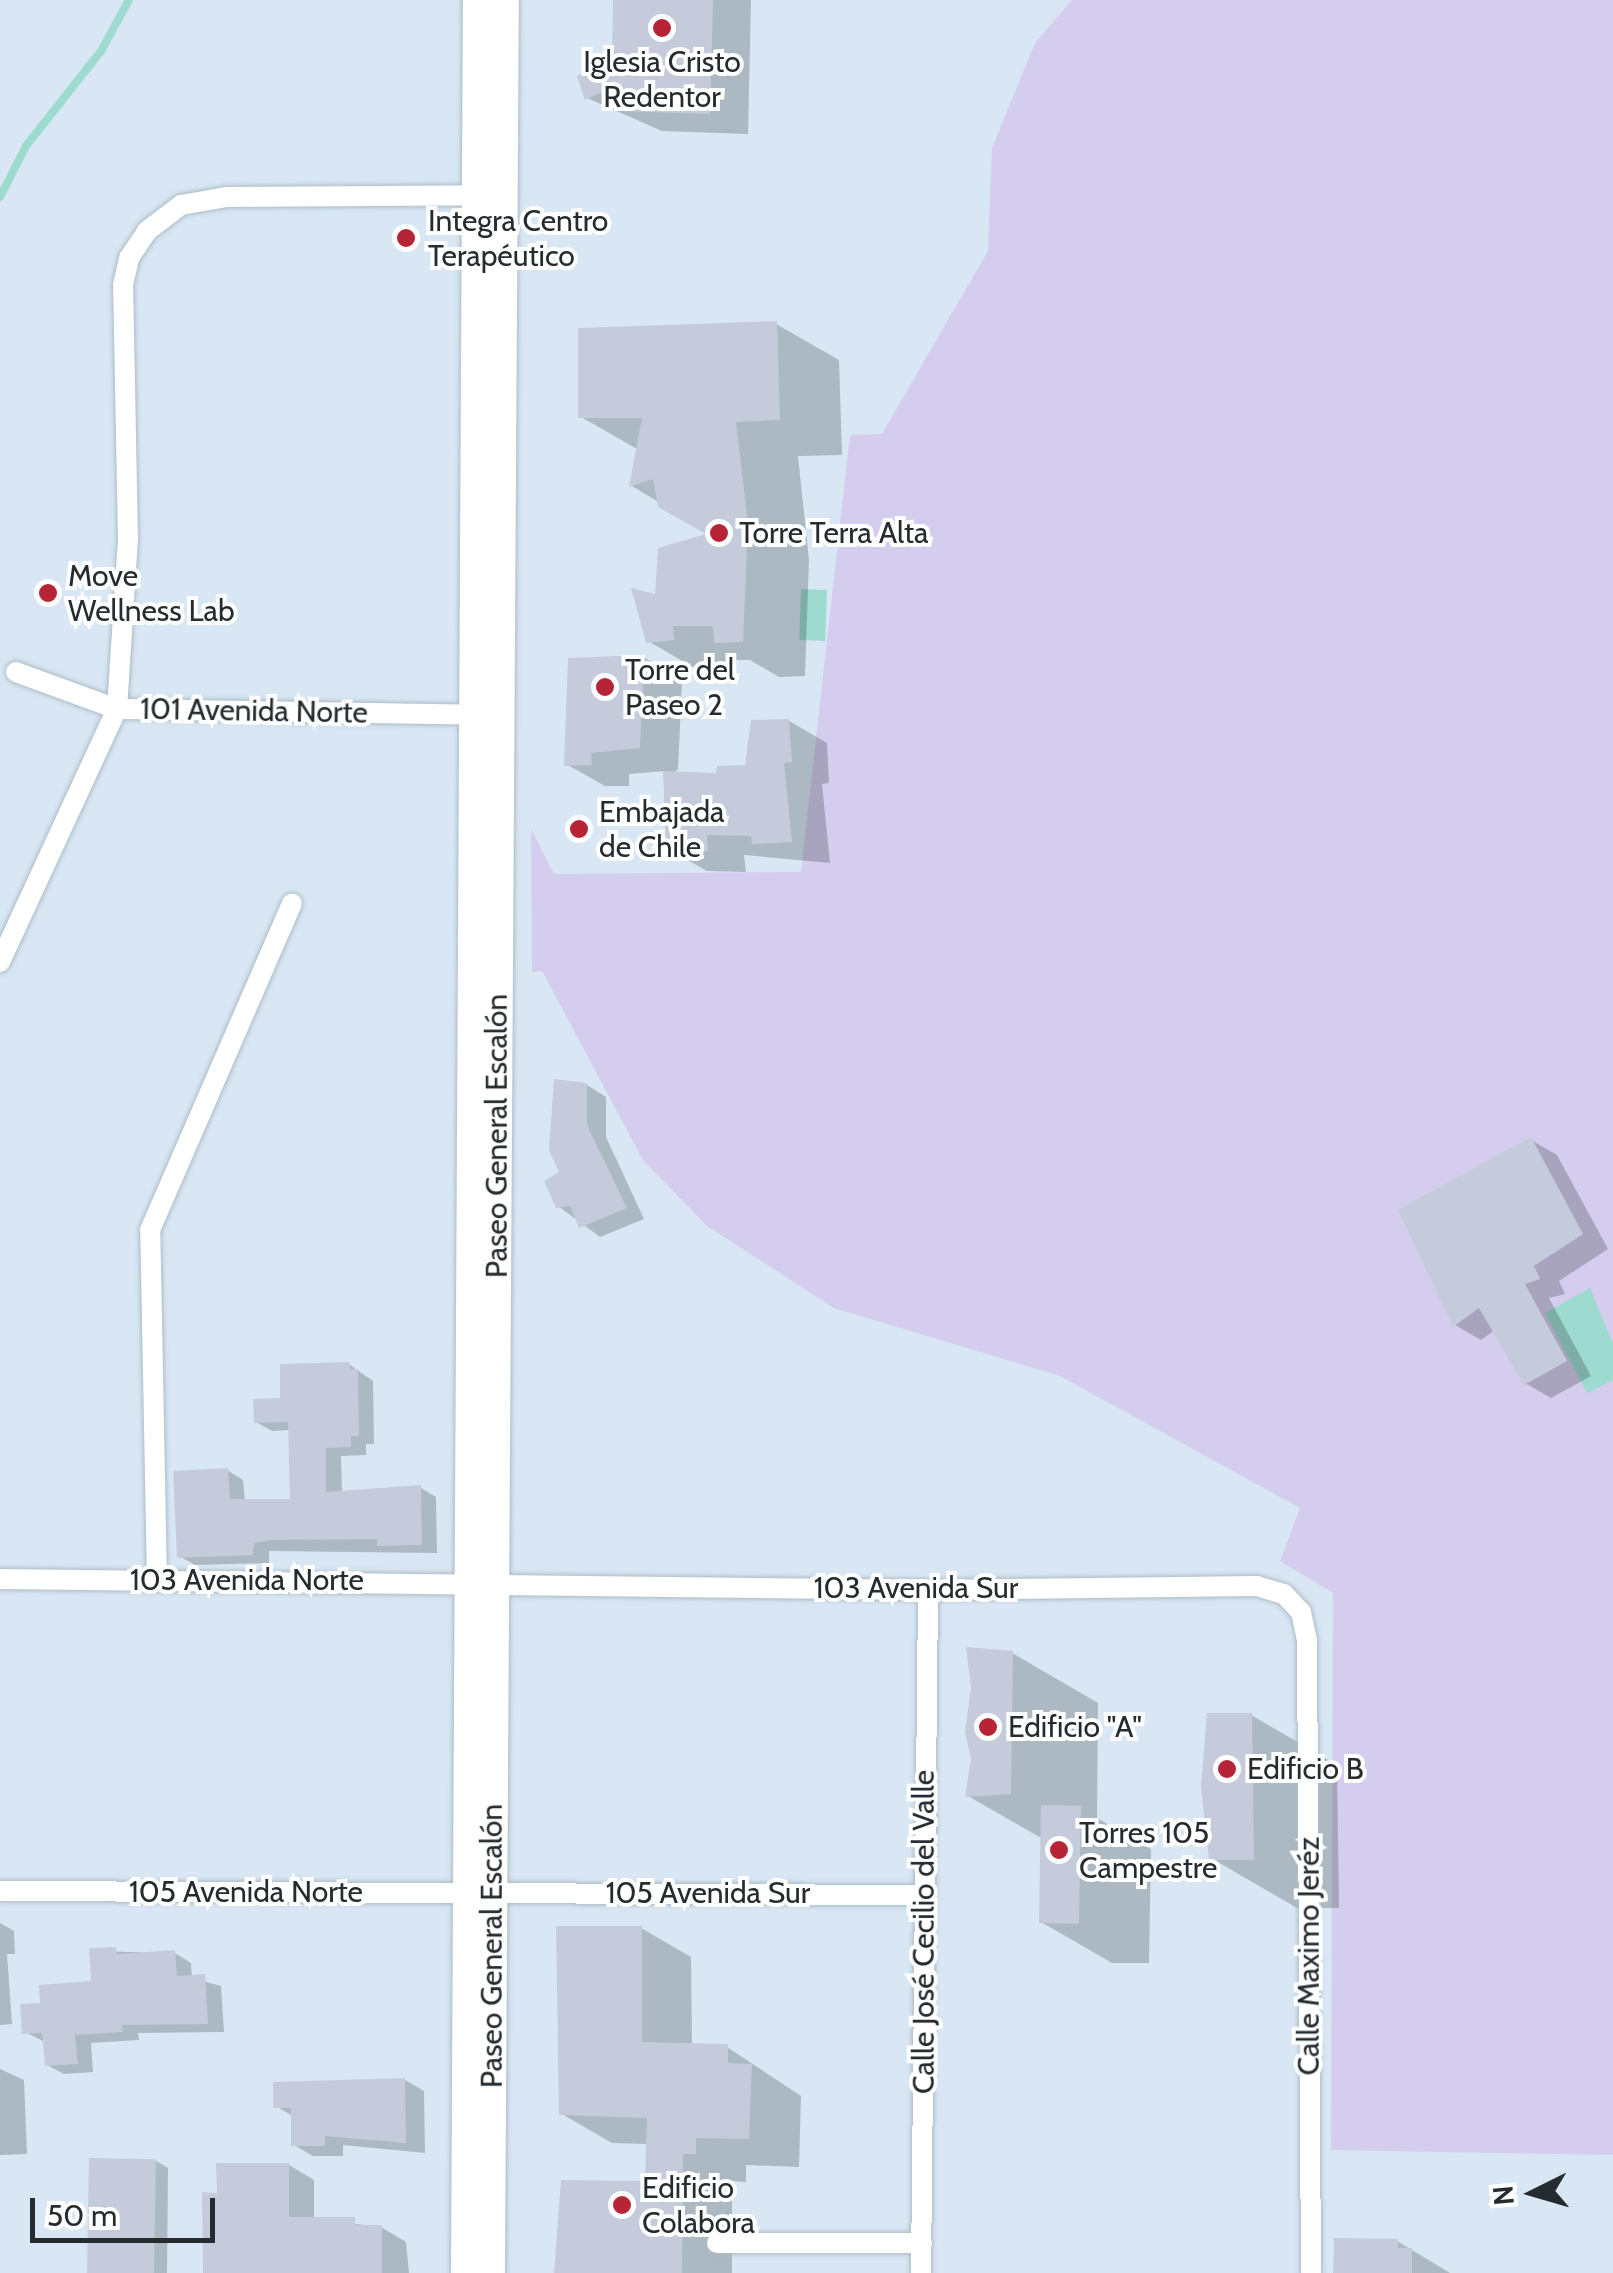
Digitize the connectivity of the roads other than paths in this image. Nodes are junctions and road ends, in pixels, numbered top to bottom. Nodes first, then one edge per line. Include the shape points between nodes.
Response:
1 (478, 0) edge
2 (504, 0) edge
3 (490, 195) junction
4 (16, 672) dead end
5 (116, 709) junction
6 (487, 714) junction
7 (292, 904) dead end
8 (0, 962) edge
9 (0, 1579) edge
10 (157, 1580) junction
11 (482, 1580) junction
12 (928, 1590) junction
13 (1307, 1640) joint
14 (0, 1891) edge
15 (480, 1892) junction
16 (923, 1894) junction
17 (717, 2243) dead end
18 (922, 2243) junction
19 (466, 2273) edge
20 (490, 2273) edge
21 (921, 2273) edge
22 (1312, 2273) edge

1 - 3 street, Paseo General Escalón
2 - 3 street, Paseo General Escalón
3 - 5 street via 228,197 181,206 146,231 129,258 123,285 128,540
3 - 6 street, Paseo General Escalón
4 - 5 street, 101 Avenida Norte
5 - 6 street, 101 Avenida Norte
5 - 8 street
6 - 11 street, Paseo General Escalón
7 - 10 street via 150,1230
9 - 10 street, 103 Avenida Norte
10 - 11 street, 103 Avenida Norte
11 - 12 street, 103 Avenida Sur
11 - 15 street, Paseo General Escalón
12 - 13 street, 103 Avenida Sur via 1257,1586 1296,1604
12 - 16 street, Calle José Cecilio del Valle
13 - 22 street, Calle Maximo Jeréz
14 - 15 street, 105 Avenida Norte
15 - 16 street, 105 Avenida Sur
15 - 19 street, Paseo General Escalón
15 - 20 street, Paseo General Escalón
16 - 18 street, Calle José Cecilio del Valle
17 - 18 street
18 - 21 street, Calle José Cecilio del Valle

